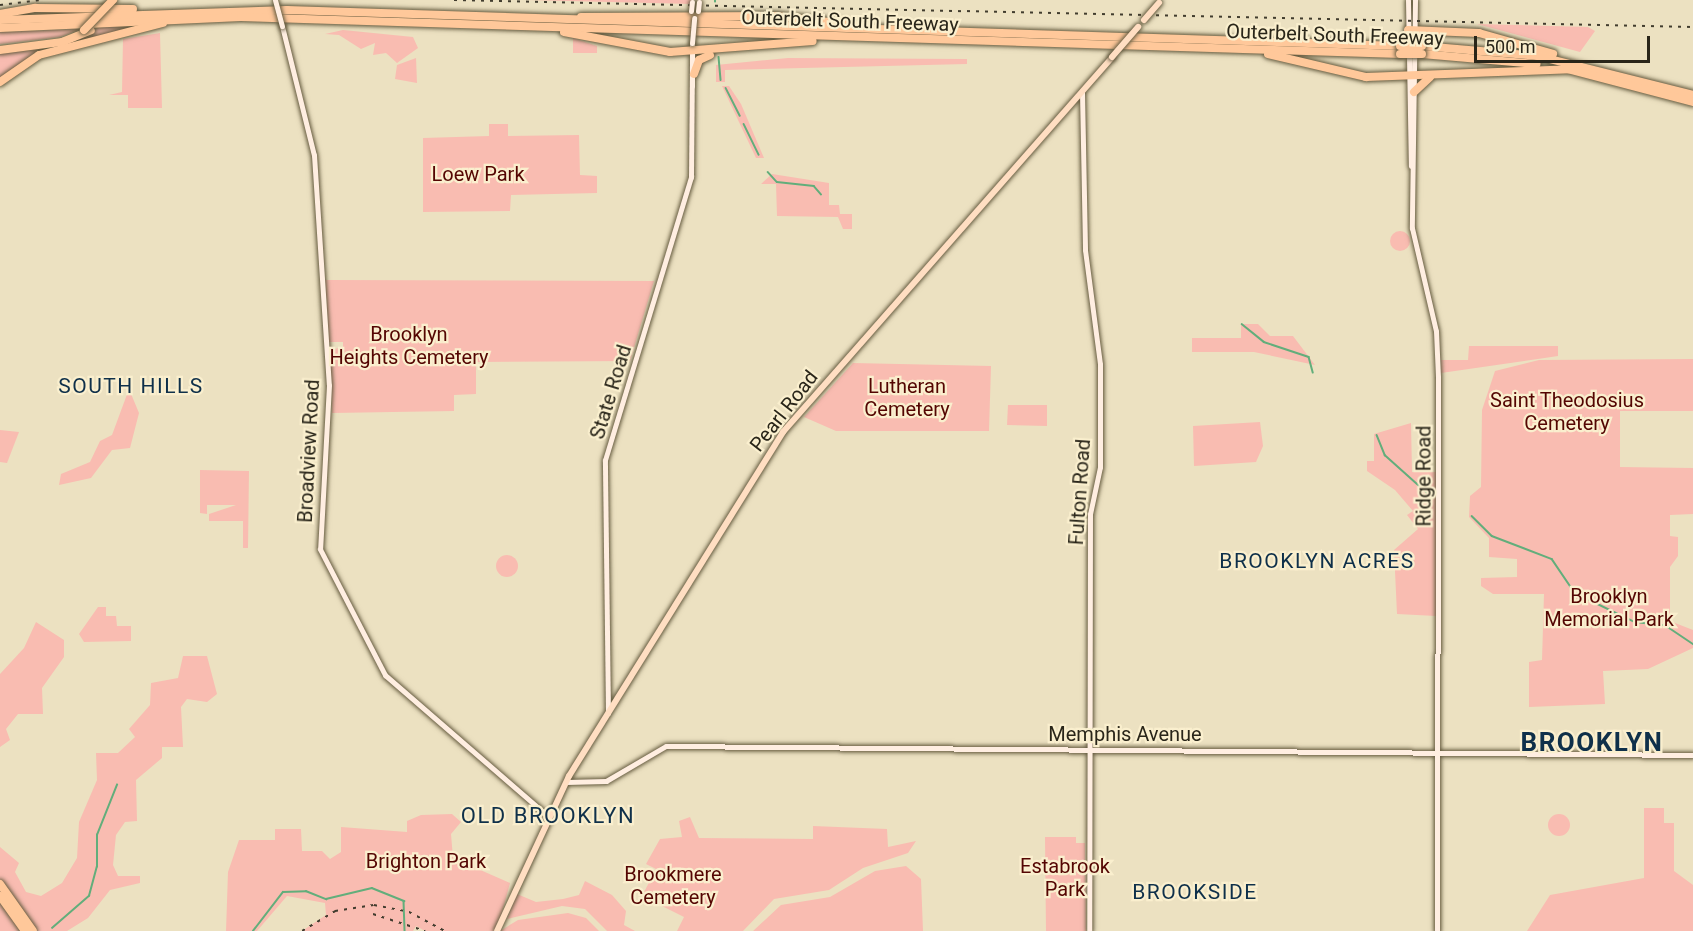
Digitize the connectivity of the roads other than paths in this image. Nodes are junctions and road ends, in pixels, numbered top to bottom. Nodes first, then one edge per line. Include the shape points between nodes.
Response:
1 (115, 0) edge
2 (275, 0) edge
3 (1408, 0) edge
4 (1415, 0) edge
5 (695, 1) edge
6 (1160, 1) edge
7 (170, 10) junction
8 (694, 13) junction
9 (0, 14) edge
10 (225, 18) junction
11 (0, 20) edge
12 (498, 22) junction
13 (0, 28) edge
14 (1411, 30) junction
15 (923, 31) junction
16 (881, 39) junction
17 (0, 48) edge
18 (1198, 48) junction
19 (735, 49) junction
20 (1400, 50) junction
21 (692, 53) junction
22 (1572, 66) junction
23 (1450, 73) junction
24 (694, 74) junction
25 (1411, 76) junction
26 (0, 82) edge
27 (692, 86) junction
28 (1082, 92) junction
29 (1414, 92) junction
30 (1693, 94) edge
31 (1693, 102) edge
32 (1412, 168) junction
33 (608, 714) junction
34 (1088, 748) junction
35 (1438, 751) junction
36 (1693, 754) edge
37 (566, 782) junction
38 (549, 817) junction
39 (0, 884) edge
40 (0, 896) edge
41 (498, 930) edge
42 (25, 931) edge
43 (33, 931) edge
44 (1089, 931) edge
45 (1437, 931) edge

1 - 17 highway, bridge via 88,30 62,42
2 - 38 main road, Broadview Road, bridge via 314,155 329,385 320,549 385,675
3 - 14 main road, Ridge Road
4 - 14 main road, Ridge Road
5 - 8 main road, State Road, bridge
6 - 28 main road, Pearl Road, bridge
7 - 9 highway via 34,8
7 - 11 highway, Outerbelt South Freeway
7 - 12 highway, Outerbelt South Freeway
8 - 12 highway
8 - 15 highway via 790,17
8 - 21 main road, State Road, bridge
10 - 12 highway, Outerbelt South Freeway
10 - 13 highway, Outerbelt South Freeway
10 - 26 highway via 147,26 45,53 19,64
12 - 15 highway, Outerbelt South Freeway
12 - 16 highway, Outerbelt South Freeway
12 - 21 highway
14 - 22 highway via 1479,33
14 - 25 main road, Ridge Road
15 - 20 highway, Outerbelt South Freeway
16 - 18 highway, Outerbelt South Freeway
16 - 19 highway
18 - 20 highway, Outerbelt South Freeway
18 - 25 highway via 1277,55 1360,76
19 - 21 highway
19 - 24 highway via 704,57
20 - 22 highway, Outerbelt South Freeway, bridge
21 - 24 main road, State Road
21 - 27 main road, State Road
22 - 23 highway
22 - 30 highway, Outerbelt South Freeway
22 - 31 highway, Outerbelt South Freeway
23 - 25 highway
23 - 29 highway via 1424,79
24 - 27 main road, State Road
25 - 29 main road, Ridge Road
25 - 32 main road, Ridge Road
27 - 33 main road, State Road via 691,178 605,460
28 - 33 main road, Pearl Road via 783,432
28 - 34 main road, Fulton Road via 1084,250 1100,364 1100,467 1090,501
29 - 32 main road, Ridge Road
32 - 35 main road, Ridge Road via 1413,237 1438,349
33 - 37 main road, Pearl Road
34 - 35 main road, Memphis Avenue
34 - 37 main road, Memphis Avenue via 666,746 606,781
34 - 44 main road, Fulton Road
35 - 36 main road, Memphis Avenue
35 - 45 main road, Ridge Road
37 - 38 main road, Pearl Road
38 - 41 main road, Pearl Road
39 - 43 highway
40 - 42 highway

